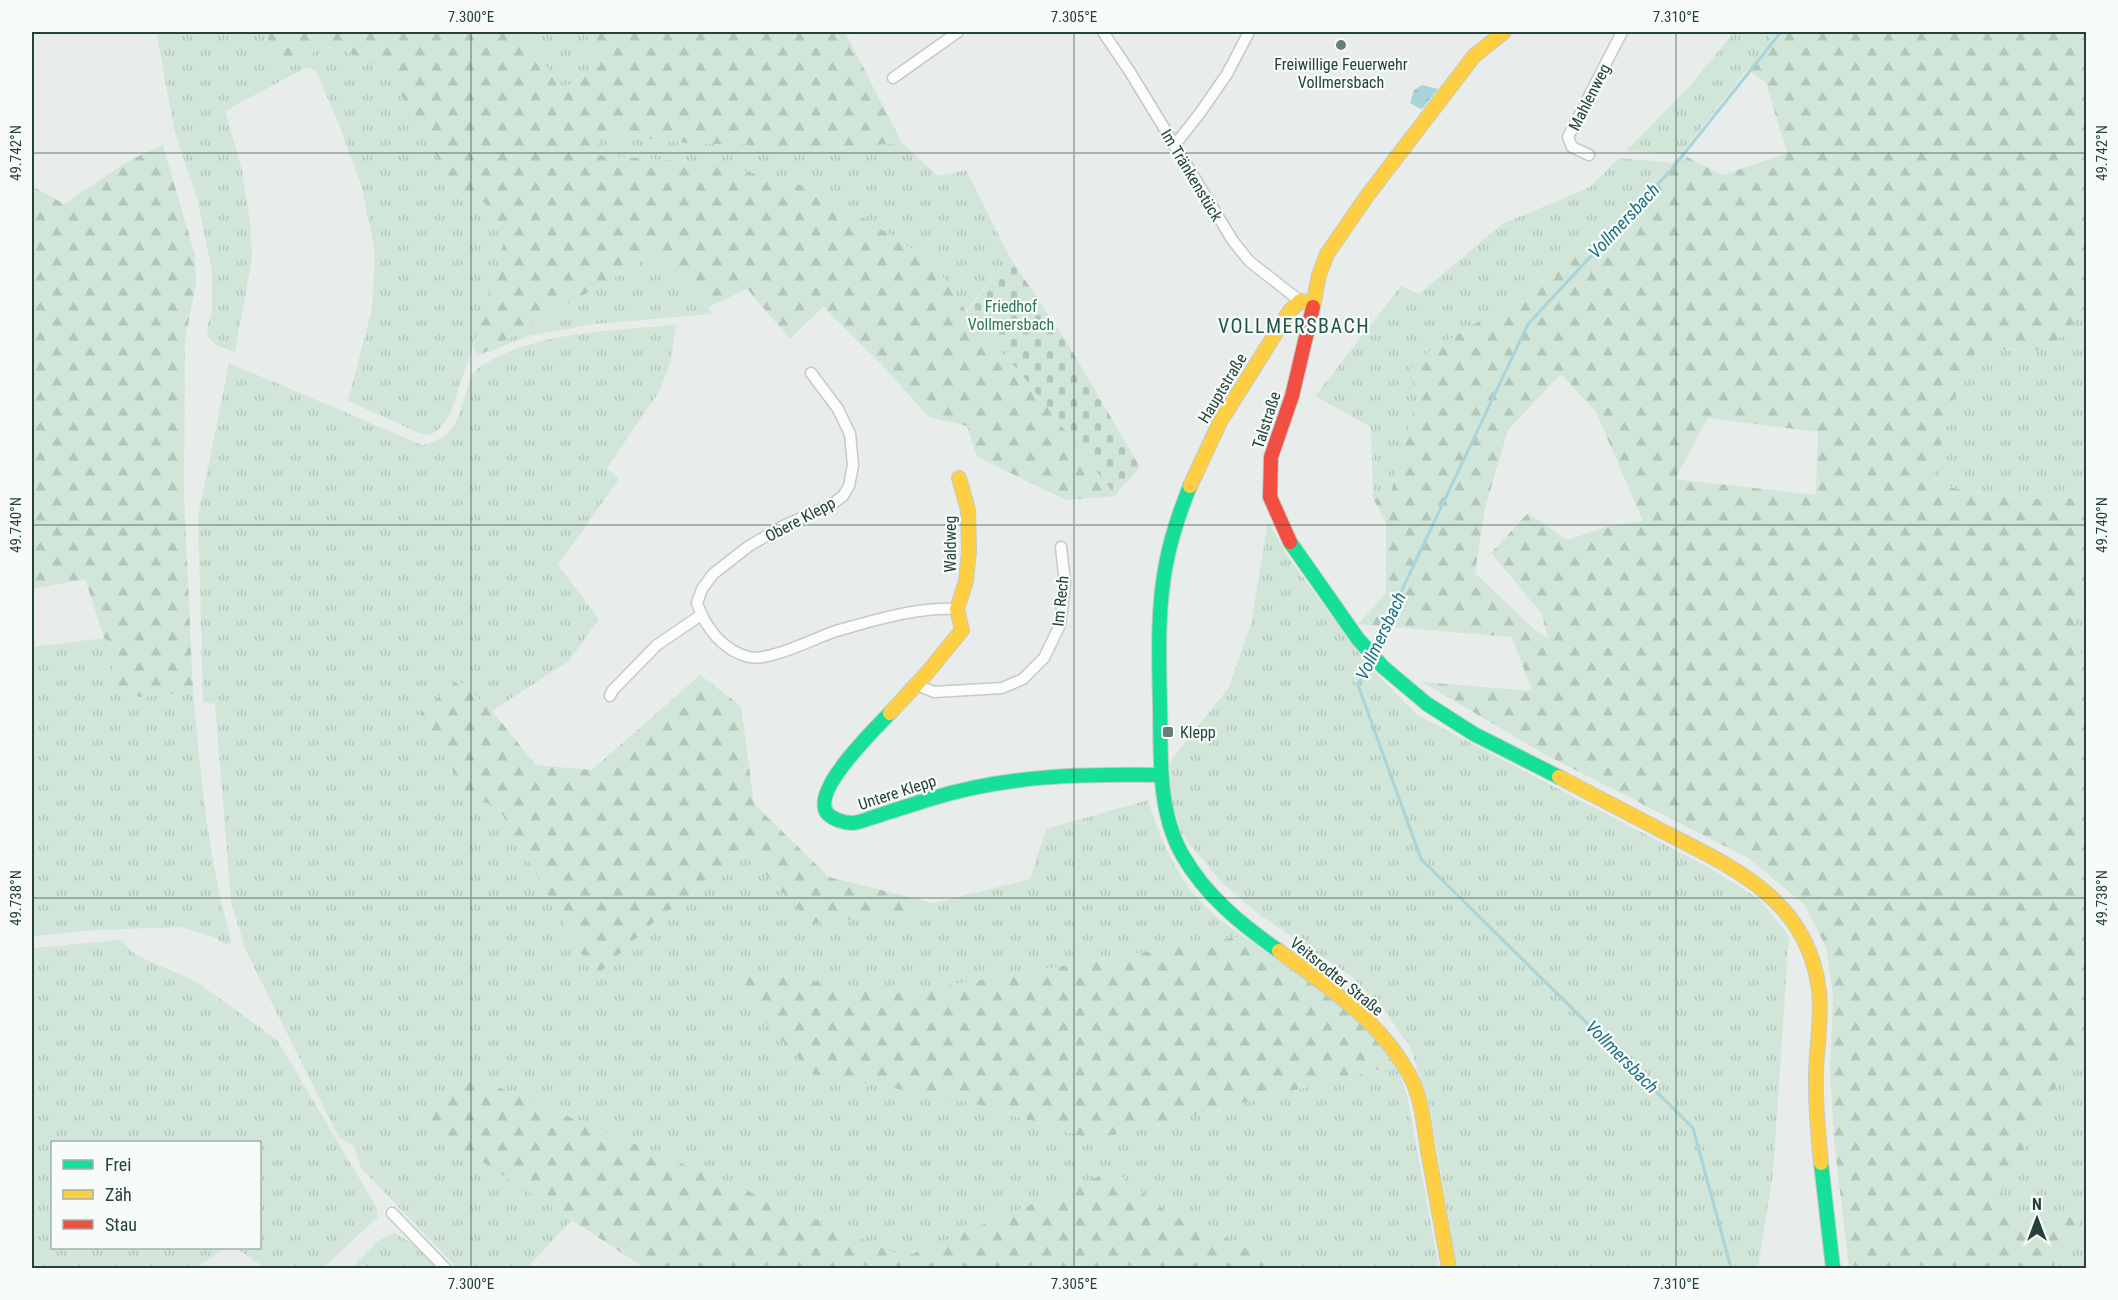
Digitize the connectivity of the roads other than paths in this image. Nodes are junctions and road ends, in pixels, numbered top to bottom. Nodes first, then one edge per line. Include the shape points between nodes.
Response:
1 (958, 32) edge
2 (1103, 32) edge
3 (1249, 32) edge
4 (1504, 32) edge
5 (1622, 32) edge
6 (893, 78) dead end
7 (1174, 146) junction
8 (1589, 155) dead end
9 (1307, 302) junction
10 (812, 373) dead end
11 (959, 478) dead end
12 (1061, 547) dead end
13 (957, 609) junction
14 (701, 615) junction
15 (917, 685) junction
16 (610, 696) dead end
17 (1161, 775) junction
18 (392, 1213) dead end
19 (445, 1269) edge
20 (1449, 1269) edge
21 (1833, 1269) edge

1 - 6 street
2 - 7 street, Im Tränkenstück
3 - 7 street via 1227,74
4 - 9 street via 1474,56 1425,117 1333,244
5 - 8 street, Mahlenweg via 1568,137 1572,147
7 - 9 street, Im Tränkenstück via 1249,261
9 - 17 street, Hauptstraße via 1289,312 1214,432 1178,516 1161,594
9 - 21 street, Talstraße via 1292,396 1271,457 1269,497 1291,544 1358,639 1427,704 1474,734 1725,863 1777,901 1799,930 1819,985 1817,1126
10 - 14 street, Obere Klepp via 829,394 850,434 853,465 849,486 831,505 783,526 713,574 697,603
11 - 13 street, Waldweg via 968,510 969,550 966,581
12 - 15 street, Im Rech via 1065,583 1060,625 1044,658 1023,679 1002,688 934,692
13 - 14 street via 901,613 777,654 750,658 726,648
13 - 15 street, Untere Klepp via 962,630
14 - 16 street via 657,645
15 - 17 street, Untere Klepp via 835,776 824,800 830,818 853,823 952,792 1007,780 1099,774
17 - 20 street, Veitsrodter Straße via 1172,834 1193,873 1240,921 1351,1005 1390,1043 1412,1077
18 - 19 street

